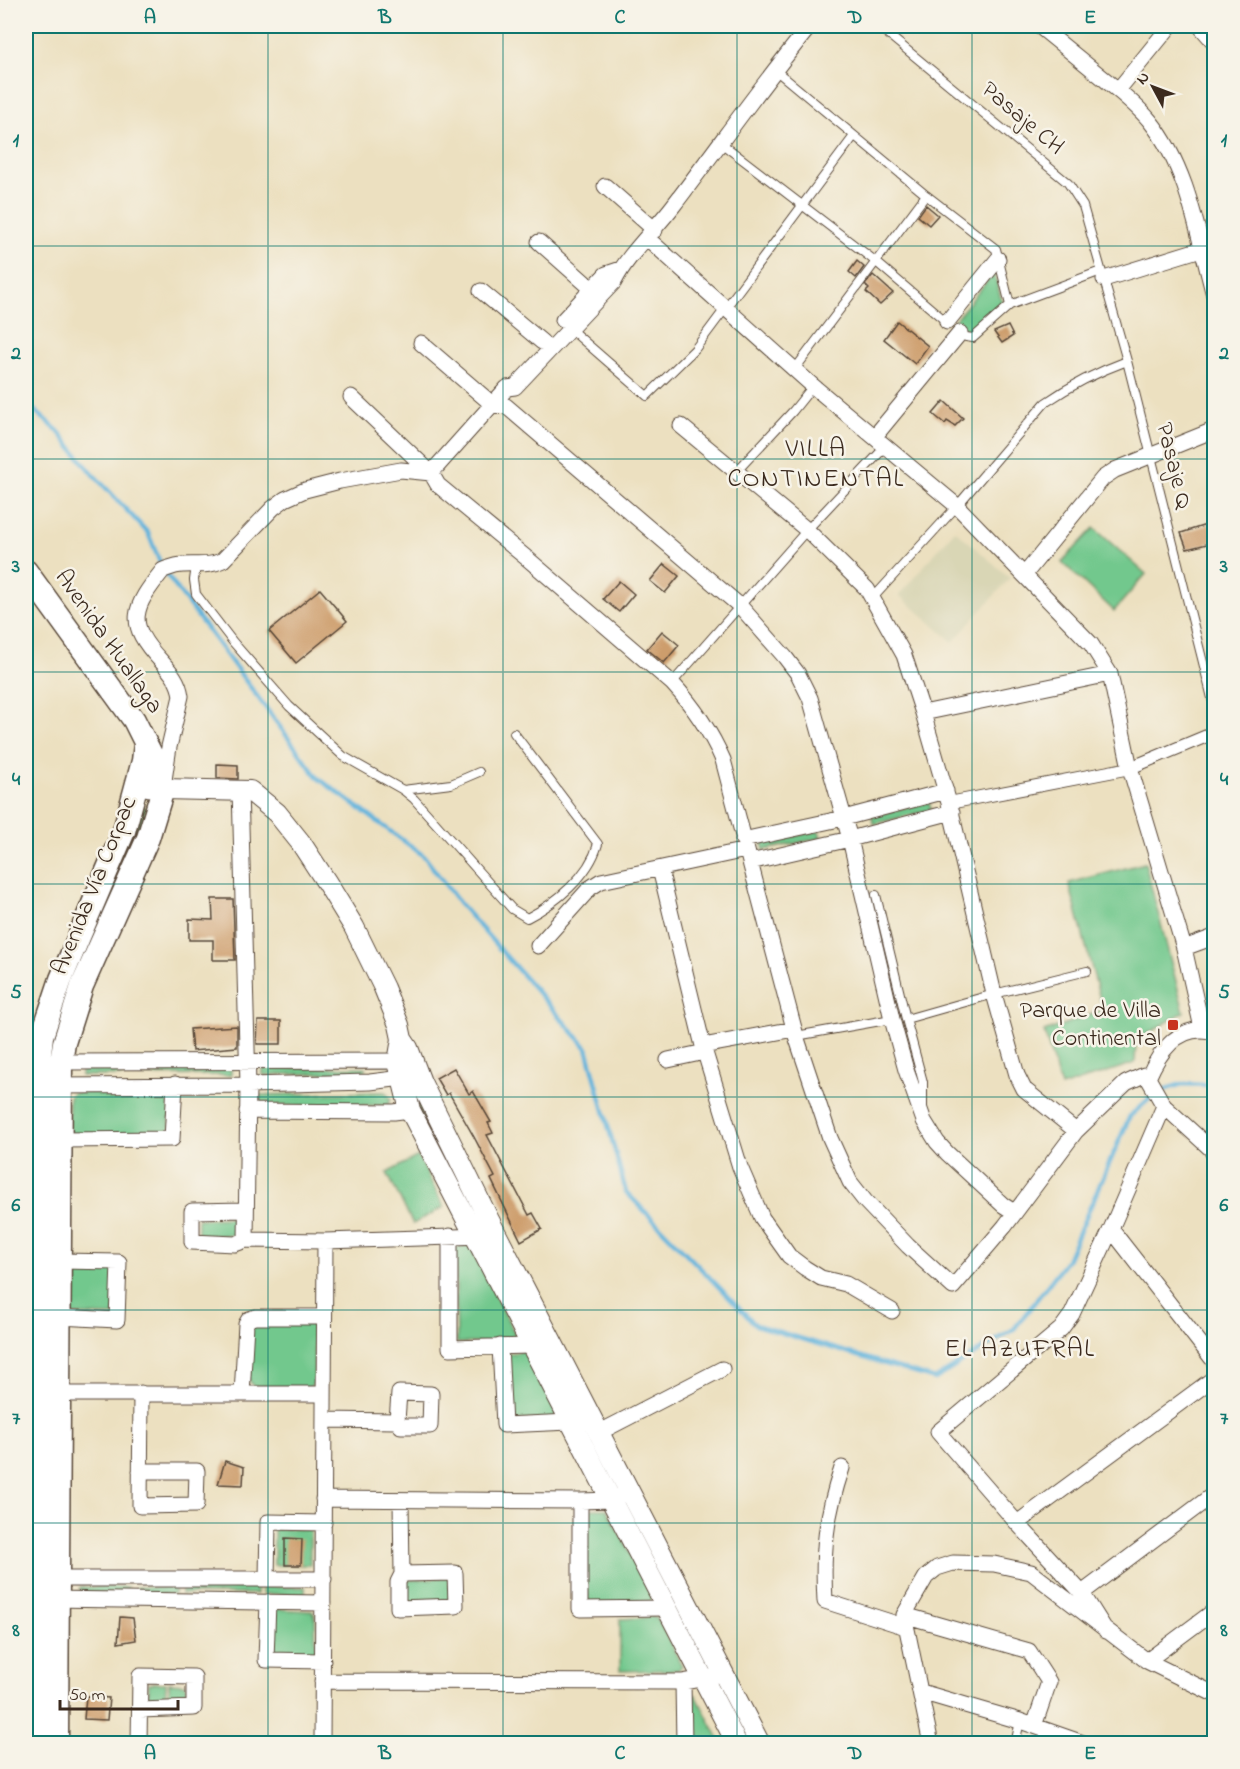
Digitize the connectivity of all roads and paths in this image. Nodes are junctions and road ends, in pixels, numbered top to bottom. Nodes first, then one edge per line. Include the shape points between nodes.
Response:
1 (810, 26) edge
2 (878, 26) edge
3 (1039, 26) edge
4 (1170, 26) edge
5 (1200, 26) edge
6 (1215, 42) edge
7 (774, 69) junction
8 (1118, 90) junction
9 (854, 136) junction
10 (721, 143) junction
11 (605, 186) dead end
12 (926, 195) junction
13 (802, 207) junction
14 (651, 234) junction
15 (539, 242) dead end
16 (1208, 247) edge
17 (998, 259) junction
18 (875, 261) junction
19 (621, 269) junction
20 (1102, 275) junction
21 (592, 289) junction
22 (481, 291) dead end
23 (1215, 295) edge
24 (1010, 305) junction
25 (725, 308) junction
26 (947, 322) junction
27 (569, 328) junction
28 (960, 333) junction
29 (542, 342) junction
30 (422, 343) dead end
31 (1127, 361) junction
32 (795, 369) junction
33 (813, 386) junction
34 (507, 388) junction
35 (351, 397) dead end
36 (492, 404) junction
37 (681, 426) dead end
38 (1215, 430) edge
39 (880, 441) junction
40 (1150, 456) junction
41 (735, 472) junction
42 (431, 473) junction
43 (957, 506) junction
44 (807, 530) junction
45 (196, 566) junction
46 (26, 571) edge
47 (1026, 574) junction
48 (872, 599) junction
49 (740, 606) junction
50 (1110, 674) junction
51 (672, 683) junction
52 (1215, 706) edge
53 (924, 713) junction
54 (176, 720) junction
55 (514, 734) dead end
56 (1215, 734) edge
57 (145, 744) junction
58 (1130, 768) junction
59 (479, 772) dead end
60 (137, 784) junction
61 (163, 789) junction
62 (240, 789) junction
63 (404, 790) junction
64 (949, 802) junction
65 (844, 818) junction
66 (850, 839) junction
67 (746, 851) junction
68 (660, 869) junction
69 (876, 895) dead end
70 (1215, 937) edge
71 (538, 946) dead end
72 (1184, 948) junction
73 (1088, 971) dead end
74 (994, 994) junction
75 (899, 1019) junction
76 (1208, 1030) edge
77 (795, 1033) junction
78 (704, 1049) junction
79 (668, 1060) dead end
80 (50, 1062) junction
81 (247, 1062) junction
82 (408, 1069) junction
83 (1150, 1079) junction
84 (175, 1084) junction
85 (248, 1084) junction
86 (49, 1086) junction
87 (1164, 1106) junction
88 (410, 1110) junction
89 (247, 1111) junction
90 (1076, 1131) junction
91 (60, 1140) junction
92 (1214, 1152) edge
93 (246, 1210) junction
94 (1014, 1212) junction
95 (1111, 1229) junction
96 (496, 1234) junction
97 (450, 1236) junction
98 (475, 1237) junction
99 (246, 1240) junction
100 (325, 1241) junction
101 (59, 1261) junction
102 (892, 1311) dead end
103 (59, 1317) junction
104 (324, 1317) junction
105 (500, 1346) junction
106 (530, 1346) junction
107 (1215, 1361) edge
108 (722, 1369) dead end
109 (1215, 1378) edge
110 (141, 1393) junction
111 (48, 1394) junction
112 (242, 1394) junction
113 (324, 1394) junction
114 (324, 1420) junction
115 (397, 1421) dead end
116 (570, 1422) junction
117 (600, 1432) junction
118 (842, 1468) dead end
119 (140, 1471) dead end
120 (631, 1492) junction
121 (1215, 1494) edge
122 (323, 1499) junction
123 (611, 1500) junction
124 (401, 1501) junction
125 (580, 1501) junction
126 (324, 1523) junction
127 (1017, 1523) junction
128 (402, 1574) dead end
129 (267, 1579) junction
130 (324, 1579) junction
131 (47, 1589) junction
132 (1082, 1593) junction
133 (268, 1602) junction
134 (323, 1603) junction
135 (666, 1608) junction
136 (1215, 1611) edge
137 (905, 1621) junction
138 (1106, 1631) junction
139 (323, 1661) junction
140 (1147, 1661) junction
141 (724, 1673) junction
142 (704, 1679) junction
143 (322, 1681) junction
144 (683, 1682) junction
145 (921, 1692) junction
146 (1215, 1694) edge
147 (140, 1710) junction
148 (1027, 1724) junction
149 (36, 1743) edge
150 (57, 1743) edge
151 (139, 1743) edge
152 (322, 1743) edge
153 (684, 1743) edge
154 (737, 1743) edge
155 (760, 1743) edge
156 (931, 1743) edge
157 (1014, 1743) edge
158 (1086, 1743) edge

1 - 7 street
2 - 20 lane, Pasaje CH via 1068,183 1083,206
3 - 8 street
4 - 8 street
5 - 6 street
7 - 9 lane
7 - 10 street
8 - 16 street via 1150,121 1168,150
9 - 12 lane
9 - 13 lane
10 - 13 lane
10 - 14 street
11 - 14 street
12 - 17 lane via 996,249
12 - 18 lane
13 - 18 lane
13 - 25 lane
14 - 19 street
14 - 25 street
15 - 21 street
16 - 20 street
16 - 23 street
17 - 24 lane
17 - 26 street
18 - 26 lane
18 - 32 lane
19 - 21 street via 606,274
19 - 27 street via 614,282
20 - 24 lane
20 - 31 lane, Pasaje Q
21 - 29 street
22 - 29 street
24 - 28 lane via 973,338
25 - 27 lane via 695,349 647,396
25 - 32 street
26 - 28 lane
27 - 34 street via 515,387
28 - 39 street
29 - 34 street via 507,381
30 - 36 street
31 - 40 lane, Pasaje Q
31 - 43 lane via 1094,374 1045,403
32 - 33 street
33 - 39 street
33 - 41 lane
34 - 36 street
35 - 42 street
36 - 42 street
36 - 49 street via 506,406
37 - 41 street
38 - 40 street
39 - 43 street
39 - 44 lane
40 - 47 street via 1103,478
40 - 52 lane, Pasaje Q
41 - 44 street
42 - 45 street via 401,470 304,490 273,508 223,560
42 - 51 street via 438,485
43 - 47 street
43 - 48 lane
44 - 48 street via 845,565
44 - 49 lane
45 - 54 street via 184,564 163,570 138,611 140,635 178,681 181,696
45 - 63 lane via 196,594 289,706 343,756
46 - 57 main road, Avenida Huallaga via 134,720
47 - 50 street via 1092,644
48 - 53 street via 904,655
49 - 51 lane
49 - 65 street via 798,674 810,698
50 - 53 street
50 - 58 street
51 - 67 street via 692,704 714,739
53 - 64 street
54 - 57 street via 157,741
54 - 61 street
55 - 63 lane via 598,844 595,856 570,887 535,914 527,918 512,909
56 - 58 street
57 - 60 main road, Avenida Vía Corpac
57 - 61 main road, Avenida Vía Corpac
58 - 64 street
58 - 72 street
59 - 63 lane via 451,784
60 - 61 street
60 - 80 main road, Avenida Vía Corpac via 124,831 61,979 42,1036
61 - 62 street
61 - 80 main road, Avenida Vía Corpac via 148,838 82,986 64,1043
62 - 81 street
62 - 82 street via 250,791 277,813 302,843 354,927 399,1025
64 - 65 street
64 - 66 street
64 - 74 street
65 - 66 street
65 - 67 street
66 - 67 street
66 - 75 street
67 - 68 street
67 - 77 street
68 - 71 street via 601,881 590,888
68 - 78 street
69 - 75 lane
70 - 72 street
72 - 76 street
73 - 74 lane
74 - 75 lane
74 - 90 street via 1024,1089
75 - 77 lane
75 - 94 street via 906,1070 933,1137
76 - 83 street via 1179,1036 1168,1045 1158,1057
77 - 78 street
77 - 94 street via 830,1138 850,1182 883,1221 953,1287
78 - 79 street
78 - 102 street via 749,1193 773,1234 789,1256 805,1268 821,1278 846,1284
80 - 81 street
80 - 86 main road, Avenida Vía Corpac
81 - 82 street via 369,1060
81 - 85 street
82 - 85 street
82 - 88 street
82 - 96 street
83 - 87 street
83 - 90 street via 1144,1075 1126,1083
84 - 85 street
84 - 86 street
84 - 91 street via 172,1139
85 - 89 street
86 - 91 main road, Avenida Vía Corpac
86 - 111 main road, Avenida Vía Corpac
87 - 92 street
87 - 95 street
88 - 89 street
88 - 98 street
89 - 93 street
90 - 94 street
91 - 101 main road, Avenida Vía Corpac
93 - 99 street
93 - 99 street via 192,1211 192,1242 235,1244
95 - 107 street
95 - 127 street via 1072,1314 1061,1329 938,1432
96 - 98 street
96 - 117 street
97 - 98 street
97 - 100 street
97 - 105 street via 450,1348
98 - 106 street
99 - 100 street
100 - 104 street
101 - 103 main road, Avenida Vía Corpac
101 - 103 street via 119,1262 117,1320
103 - 111 main road, Avenida Vía Corpac
104 - 112 street via 249,1319
104 - 113 street
105 - 106 street
105 - 116 street via 504,1425
106 - 116 street
108 - 117 street
109 - 127 street
110 - 111 street
110 - 112 street
110 - 119 street
111 - 131 main road, Avenida Vía Corpac
112 - 113 street
113 - 114 street
114 - 115 street
114 - 122 street
116 - 123 street
117 - 120 street
118 - 137 street via 825,1534 825,1601
120 - 123 street
120 - 141 street
121 - 132 street
122 - 124 street
122 - 126 street
123 - 125 street
123 - 135 street
124 - 125 street
124 - 128 street
125 - 135 street via 580,1609
126 - 129 street via 268,1522
126 - 130 street
127 - 132 street
129 - 130 street
129 - 131 street
130 - 134 street
131 - 133 street
131 - 149 main road, Avenida Vía Corpac
131 - 150 main road, Avenida Vía Corpac
132 - 138 street
133 - 134 street
133 - 139 street via 266,1660
134 - 139 street
135 - 142 street
136 - 140 street
137 - 138 street via 926,1576 937,1568 953,1563 994,1564 1031,1572
137 - 145 street
137 - 148 street via 1029,1651 1050,1682
138 - 140 street
139 - 143 street
140 - 146 street
141 - 142 street
141 - 155 street
142 - 144 street
142 - 154 street
143 - 144 street
143 - 152 street
144 - 153 street
145 - 148 street
145 - 156 street
147 - 147 street via 194,1708 194,1677 140,1676
147 - 151 street
148 - 157 lane
148 - 158 street

